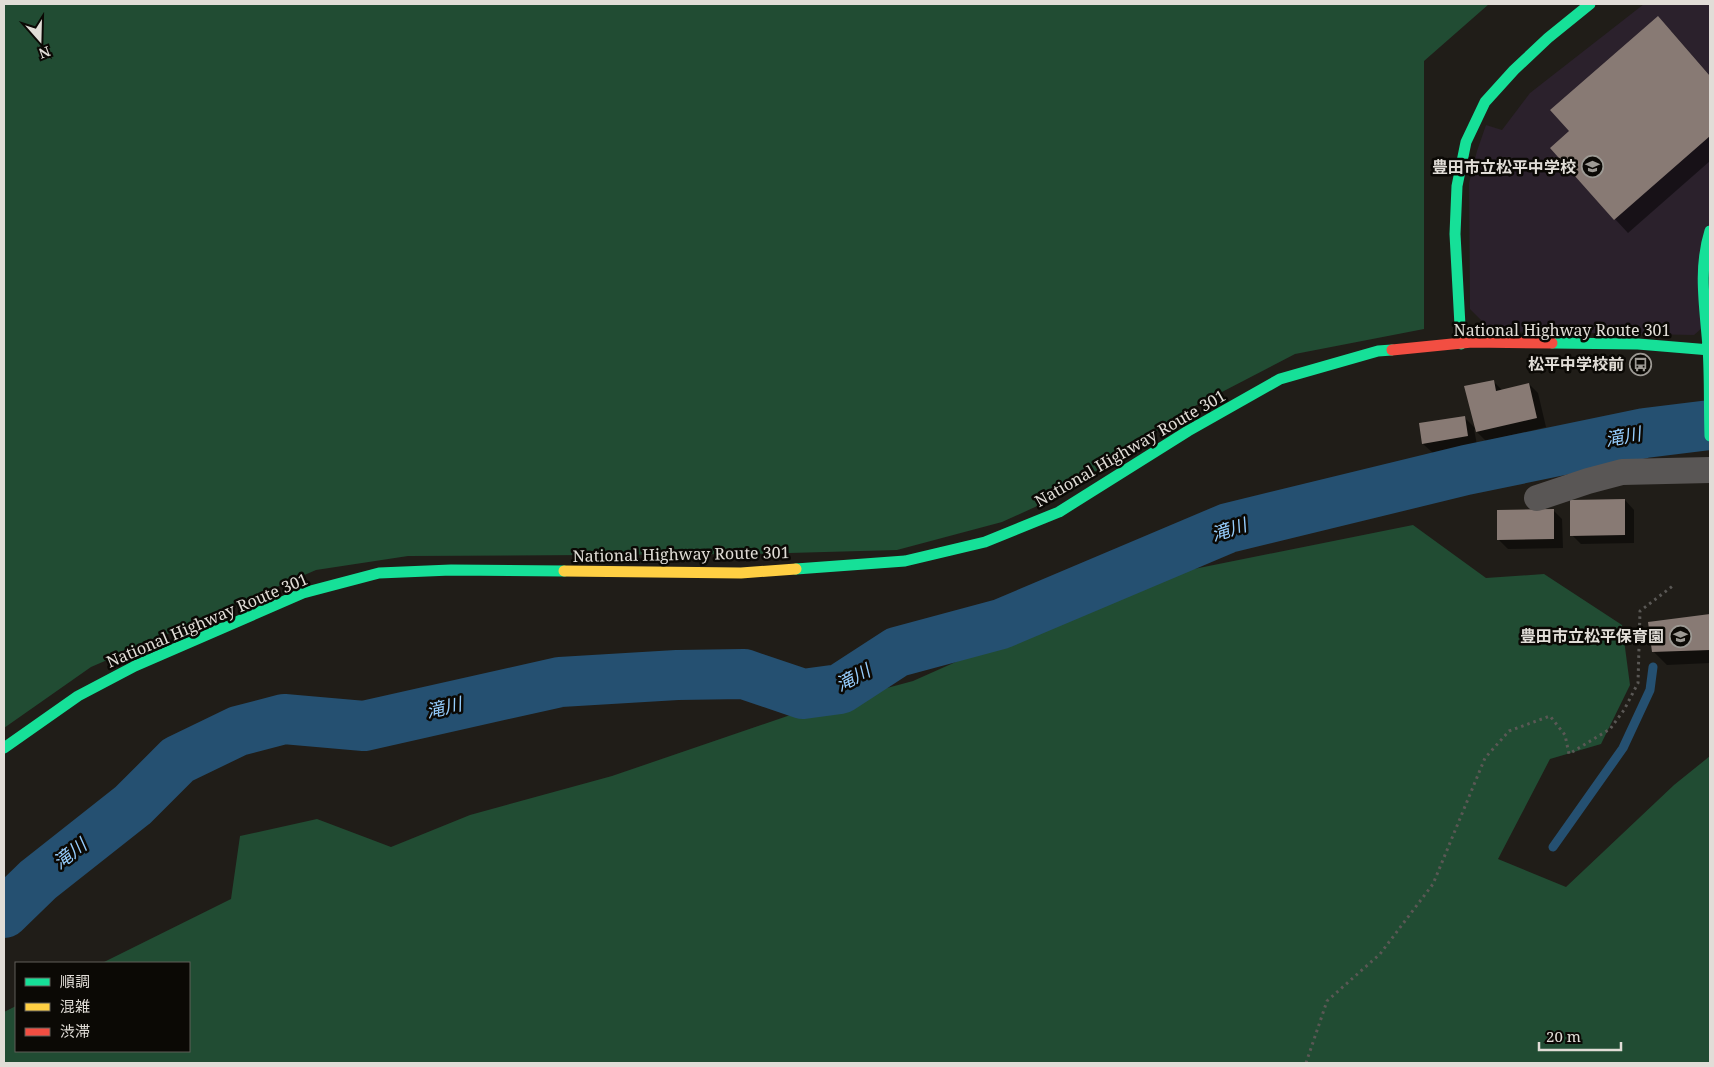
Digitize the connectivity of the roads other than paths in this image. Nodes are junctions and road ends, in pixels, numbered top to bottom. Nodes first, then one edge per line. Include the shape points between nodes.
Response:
1 (1590, 4) edge
2 (1710, 231) edge
3 (1461, 344) junction
4 (1709, 350) edge
5 (1710, 436) edge
6 (1710, 470) edge
7 (1538, 498) dead end
8 (4, 748) edge

1 - 3 main road via 1548,38 1485,102 1466,142 1457,186 1455,234
2 - 4 main road via 1702,259
3 - 4 main road, National Highway Route 301 via 1638,344
3 - 8 main road, National Highway Route 301 via 1378,351 1280,380 1188,431 1058,512 985,542 906,561 742,573 451,570 379,573 303,593 135,666 78,696
4 - 5 main road
6 - 7 street via 1622,472

